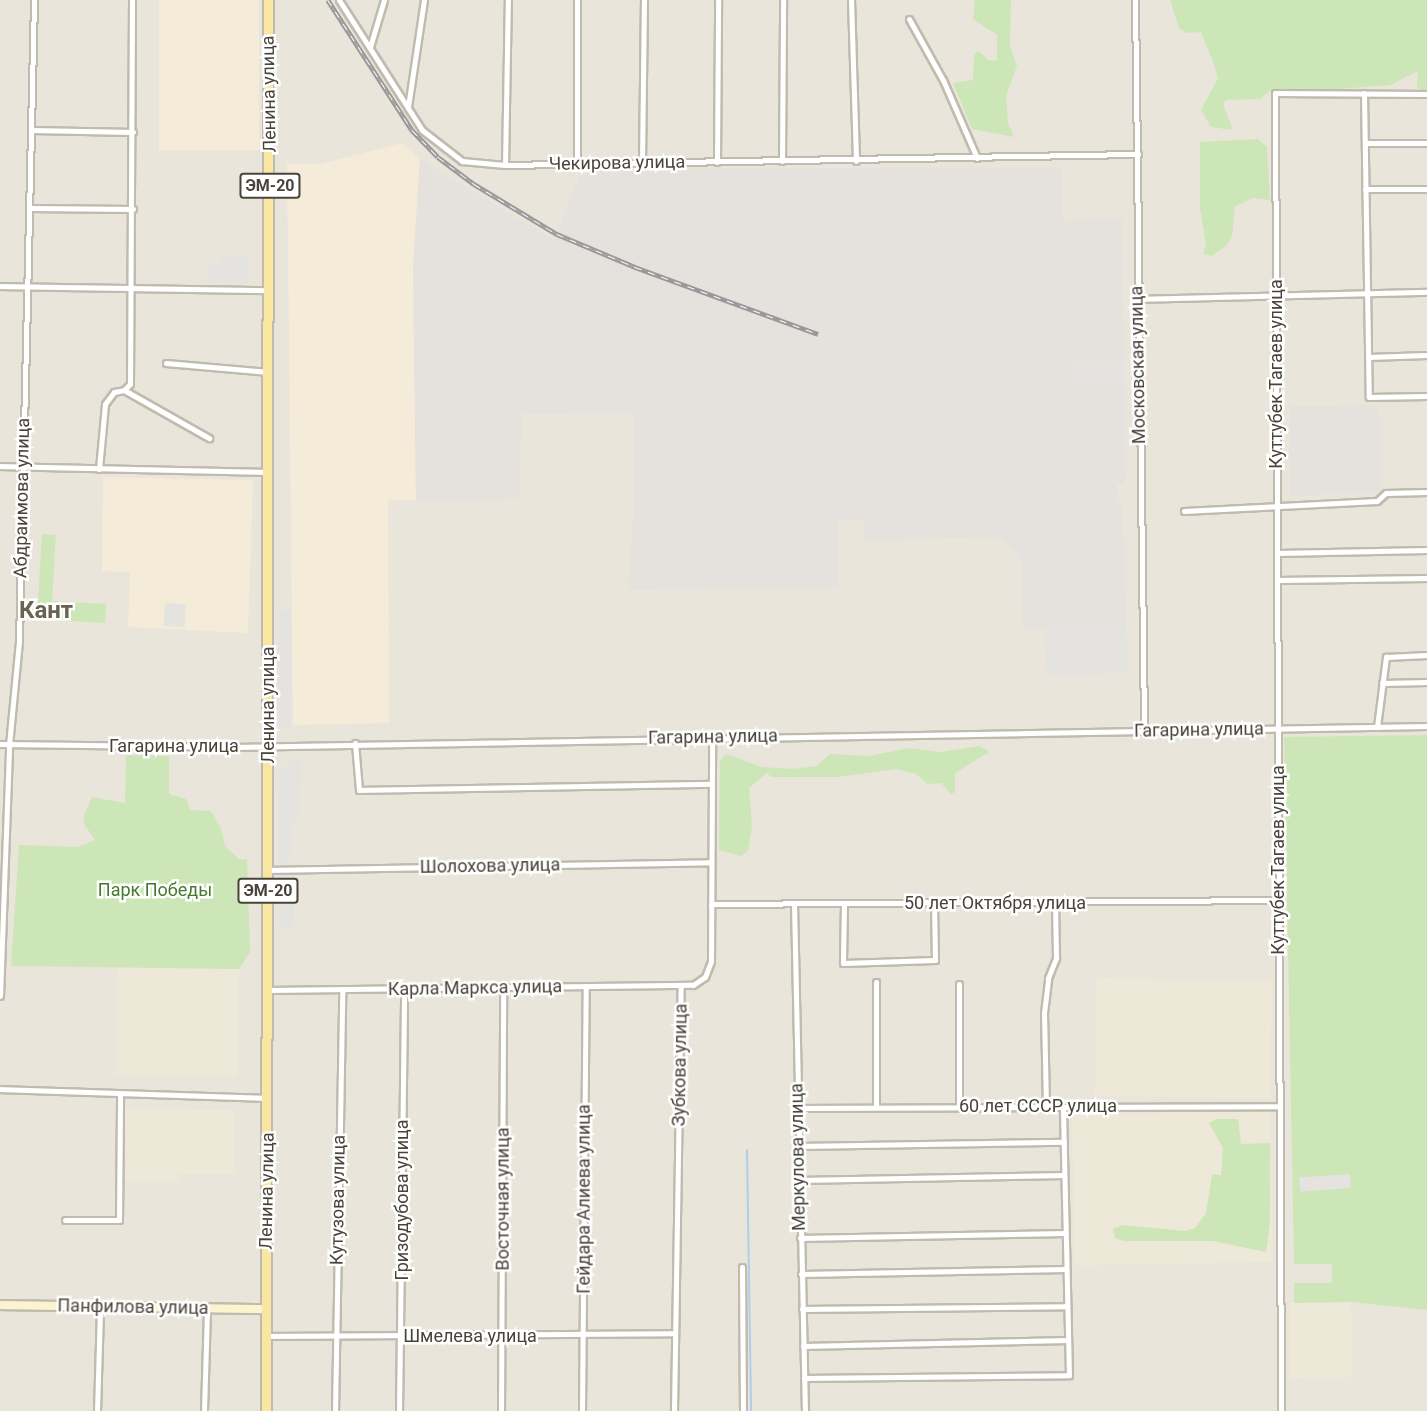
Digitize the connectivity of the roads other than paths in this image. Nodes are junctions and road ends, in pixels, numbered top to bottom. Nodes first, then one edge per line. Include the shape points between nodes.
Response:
1 (34, 0) edge
2 (132, 0) edge
3 (268, 0) edge
4 (339, 0) edge
5 (384, 0) edge
6 (424, 0) edge
7 (508, 0) edge
8 (577, 0) edge
9 (644, 0) edge
10 (718, 0) edge
11 (783, 0) edge
12 (851, 0) edge
13 (1134, 0) edge
14 (909, 19) dead end
15 (370, 47) junction
16 (1364, 93) junction
17 (1427, 94) edge
18 (408, 107) junction
19 (31, 130) junction
20 (133, 132) junction
21 (1365, 143) junction
22 (1427, 143) edge
23 (1138, 154) junction
24 (977, 158) junction
25 (782, 161) junction
26 (856, 161) junction
27 (642, 162) junction
28 (717, 162) junction
29 (578, 163) junction
30 (505, 165) junction
31 (1365, 189) junction
32 (1427, 189) edge
33 (29, 207) junction
34 (133, 209) junction
35 (0, 286) edge
36 (27, 287) junction
37 (131, 288) junction
38 (270, 290) junction
39 (1427, 292) edge
40 (1367, 293) junction
41 (1276, 296) junction
42 (1136, 299) junction
43 (1427, 355) edge
44 (1368, 357) junction
45 (166, 363) dead end
46 (269, 372) junction
47 (124, 390) junction
48 (1427, 396) edge
49 (209, 438) dead end
50 (0, 466) edge
51 (22, 466) junction
52 (99, 470) junction
53 (269, 472) junction
54 (1427, 492) edge
55 (1277, 506) junction
56 (1184, 511) dead end
57 (1427, 550) edge
58 (1277, 553) junction
59 (1427, 578) edge
60 (1277, 580) junction
61 (1427, 655) edge
62 (1427, 682) edge
63 (1382, 683) junction
64 (1427, 726) edge
65 (1377, 727) junction
66 (1278, 729) junction
67 (1144, 731) junction
68 (712, 737) junction
69 (355, 742) junction
70 (0, 744) edge
71 (267, 744) junction
72 (9, 745) junction
73 (711, 784) junction
74 (711, 862) junction
75 (268, 870) junction
76 (1278, 900) junction
77 (844, 903) junction
78 (934, 903) junction
79 (1055, 903) junction
80 (711, 904) junction
81 (794, 904) junction
82 (876, 982) dead end
83 (959, 984) dead end
84 (681, 985) junction
85 (586, 986) junction
86 (502, 987) junction
87 (342, 989) junction
88 (404, 989) junction
89 (268, 990) junction
90 (0, 996) edge
91 (0, 1089) edge
92 (120, 1093) junction
93 (268, 1098) junction
94 (876, 1105) junction
95 (960, 1106) junction
96 (1279, 1106) junction
97 (1046, 1107) junction
98 (1063, 1107) junction
99 (796, 1108) junction
100 (1064, 1142) junction
101 (798, 1146) junction
102 (1064, 1175) junction
103 (799, 1180) junction
104 (65, 1220) dead end
105 (1065, 1233) junction
106 (800, 1238) junction
107 (742, 1267) dead end
108 (1066, 1269) junction
109 (801, 1274) junction
110 (0, 1305) edge
111 (1067, 1306) junction
112 (100, 1307) junction
113 (207, 1309) junction
114 (266, 1309) junction
115 (802, 1309) junction
116 (675, 1334) junction
117 (266, 1336) junction
118 (336, 1336) junction
119 (401, 1336) junction
120 (503, 1336) junction
121 (584, 1336) junction
122 (1068, 1340) junction
123 (803, 1346) junction
124 (804, 1378) junction
125 (97, 1411) edge
126 (204, 1411) edge
127 (266, 1411) edge
128 (334, 1411) edge
129 (399, 1411) edge
130 (501, 1411) edge
131 (582, 1411) edge
132 (674, 1411) edge
133 (743, 1411) edge
134 (805, 1411) edge
135 (1281, 1411) edge

1 - 19 street, Абдраимова улица
2 - 20 street
3 - 38 main road, Ленина улица / ЭМ-20
4 - 15 street, Чекирова улица
5 - 15 street
6 - 18 street
7 - 30 street
8 - 29 street
9 - 27 street
10 - 28 street
11 - 25 street
12 - 26 street
13 - 23 street, Московская улица
14 - 24 street via 943,80
15 - 18 street, Чекирова улица
16 - 17 street
16 - 21 street
16 - 41 street, Куттубек Тагаев улица via 1275,93
18 - 30 street, Чекирова улица via 422,130 446,152 462,160
19 - 20 street
19 - 33 street, Абдраимова улица
20 - 34 street
21 - 22 street
21 - 31 street
23 - 24 street, Чекирова улица
23 - 42 street, Московская улица
24 - 26 street, Чекирова улица
25 - 26 street, Чекирова улица
25 - 28 street, Чекирова улица
27 - 28 street, Чекирова улица
27 - 29 street, Чекирова улица
29 - 30 street, Чекирова улица
31 - 32 street
31 - 40 street
33 - 34 street
33 - 36 street, Абдраимова улица
34 - 37 street
35 - 36 street
36 - 37 street
36 - 51 street, Абдраимова улица
37 - 38 street
37 - 47 street via 130,384
38 - 46 main road, Ленина улица / ЭМ-20
39 - 40 street
40 - 41 street
40 - 44 street
41 - 42 street
41 - 55 street, Куттубек Тагаев улица
42 - 67 street, Московская улица
43 - 44 street
44 - 48 street via 1369,397
45 - 46 street
46 - 53 main road, Ленина улица / ЭМ-20
47 - 49 street
47 - 52 street via 114,392 105,404
50 - 51 street
51 - 52 street
51 - 72 street, Абдраимова улица via 19,642
52 - 53 street
53 - 71 main road, Ленина улица / ЭМ-20
54 - 55 street via 1386,493 1377,501
55 - 56 street
55 - 58 street, Куттубек Тагаев улица
57 - 58 street
58 - 60 street, Куттубек Тагаев улица
59 - 60 street
60 - 66 street, Куттубек Тагаев улица
61 - 63 street via 1386,657
62 - 63 street
63 - 65 street
64 - 65 street, Гагарина улица
65 - 66 street, Гагарина улица
66 - 67 street, Гагарина улица
66 - 76 street, Куттубек Тагаев улица
67 - 68 street, Гагарина улица
68 - 69 street, Гагарина улица
68 - 73 street, Зубкова улица
69 - 71 street, Гагарина улица
69 - 73 street via 359,790
70 - 72 street, Гагарина улица
71 - 72 street, Гагарина улица
71 - 75 main road, Ленина улица / ЭМ-20
72 - 90 street, Абдраимова улица
73 - 74 street, Зубкова улица
74 - 75 street, Шолохова улица
74 - 80 street, Зубкова улица
75 - 89 main road, Ленина улица / ЭМ-20
76 - 79 street, 50 лет Октября улица
76 - 96 street, Куттубек Тагаев улица
77 - 78 street, 50 лет Октября улица
77 - 78 street via 843,963 935,960
77 - 81 street, 50 лет Октября улица
78 - 79 street, 50 лет Октября улица
79 - 97 street via 1056,958 1048,978 1044,1013
80 - 81 street, 50 лет Октября улица
80 - 84 street, Зубкова улица via 711,961 705,977 693,985
81 - 99 street, Меркулова улица
82 - 94 street
83 - 95 street
84 - 85 street, Карла Маркса улица
84 - 116 street, Зубкова улица
85 - 86 street, Карла Маркса улица
85 - 121 street, Гейдара Алиева улица
86 - 88 street, Карла Маркса улица
86 - 120 street, Восточная улица
87 - 88 street, Карла Маркса улица
87 - 89 street, Карла Маркса улица
87 - 118 street, Кутузова улица
88 - 119 street, Гризодубова улица
89 - 93 main road, Ленина улица / ЭМ-20
91 - 92 street
92 - 93 street
92 - 104 street via 119,1220
93 - 114 main road, Ленина улица / ЭМ-20
94 - 95 street, 60 лет СССР улица
94 - 99 street, 60 лет СССР улица
95 - 97 street, 60 лет СССР улица
96 - 98 street, 60 лет СССР улица
96 - 135 street, Куттубек Тагаев улица
97 - 98 street, 60 лет СССР улица
98 - 100 street
99 - 101 street, Меркулова улица
100 - 101 street
100 - 102 street
101 - 103 street, Меркулова улица
102 - 103 street
102 - 105 street
103 - 106 street, Меркулова улица
105 - 106 street
105 - 108 street
106 - 109 street, Меркулова улица
107 - 133 street
108 - 109 street
108 - 111 street
109 - 115 street, Меркулова улица
110 - 112 street, Панфилова улица
111 - 115 street
111 - 122 street
112 - 113 street, Панфилова улица
112 - 125 street
113 - 114 street, Панфилова улица
113 - 126 street
114 - 117 main road, Ленина улица / ЭМ-20
115 - 123 street, Меркулова улица
116 - 121 street, Шмелева улица
116 - 132 street, Зубкова улица
117 - 118 street, Шмелева улица
117 - 127 main road, Ленина улица / ЭМ-20
118 - 119 street, Шмелева улица
118 - 128 street, Кутузова улица
119 - 120 street, Шмелева улица
119 - 129 street, Гризодубова улица
120 - 121 street, Шмелева улица
120 - 130 street, Восточная улица
121 - 131 street, Гейдара Алиева улица
122 - 123 street
122 - 124 street via 1069,1375
123 - 124 street, Меркулова улица
124 - 134 street, Меркулова улица

